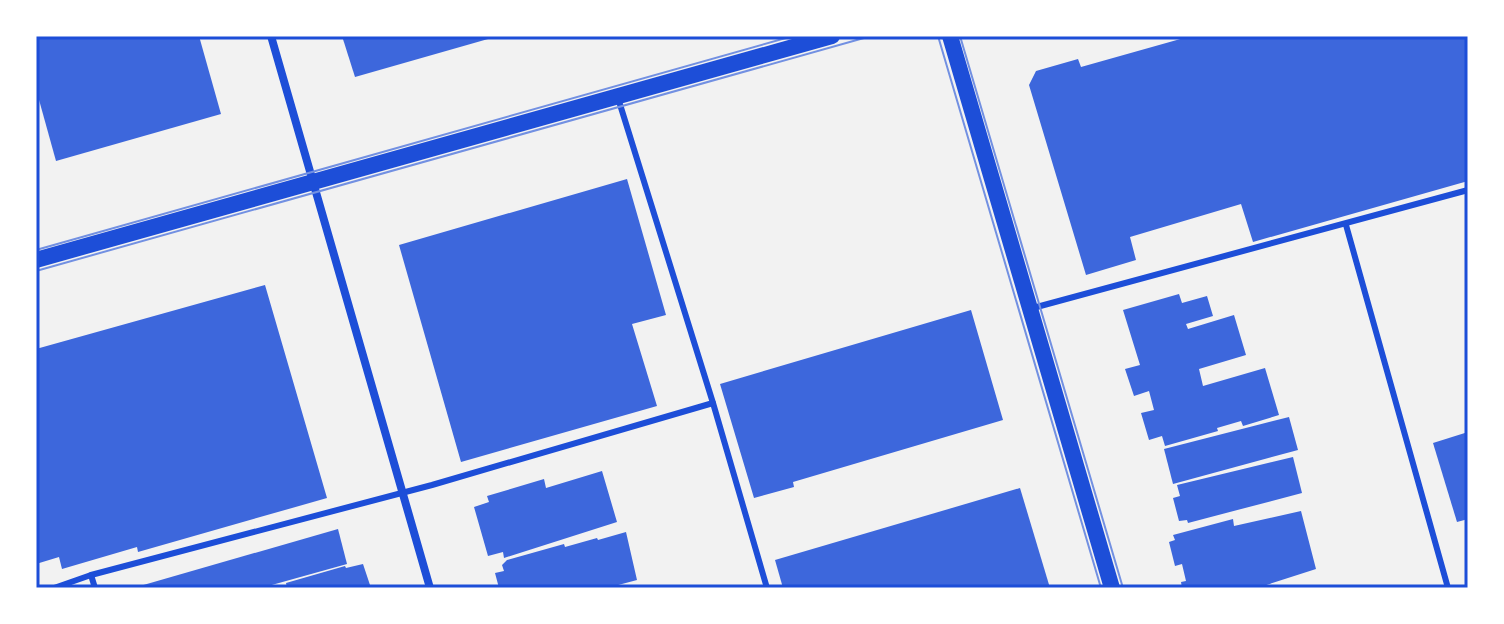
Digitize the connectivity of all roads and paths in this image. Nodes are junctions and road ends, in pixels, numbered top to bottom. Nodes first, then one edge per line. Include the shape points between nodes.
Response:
1 (271, 36) edge
2 (832, 36) edge
3 (950, 36) edge
4 (618, 97) junction
5 (313, 183) junction
6 (1468, 190) edge
7 (1346, 225) junction
8 (36, 260) edge
9 (1030, 309) junction
10 (713, 403) junction
11 (403, 493) junction
12 (91, 575) junction
13 (54, 588) edge
14 (95, 588) edge
15 (430, 588) edge
16 (767, 588) edge
17 (1112, 588) edge
18 (1448, 588) edge

1 - 5 street
2 - 4 main road
3 - 9 main road
4 - 5 main road
4 - 10 lane
5 - 8 main road
5 - 11 street
6 - 7 lane
7 - 9 lane
7 - 18 lane
9 - 17 main road
10 - 11 lane
10 - 16 lane
11 - 12 lane
11 - 15 street
12 - 13 lane
12 - 14 lane

